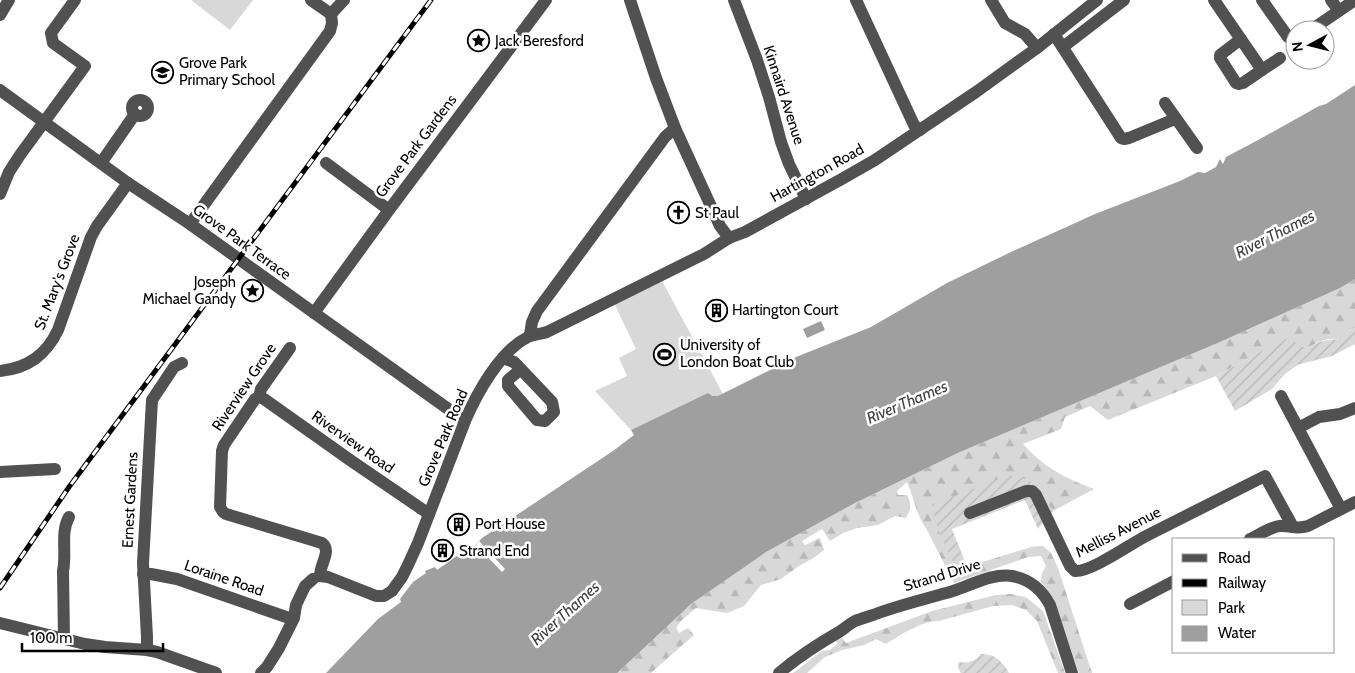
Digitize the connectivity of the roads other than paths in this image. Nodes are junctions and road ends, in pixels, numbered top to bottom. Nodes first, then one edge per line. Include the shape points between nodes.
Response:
1 (9, 0) edge
2 (75, 0) edge
3 (311, 0) edge
4 (344, 0) edge
5 (546, 0) edge
6 (630, 0) edge
7 (734, 0) edge
8 (856, 0) edge
9 (991, 0) edge
10 (1097, 0) edge
11 (1124, 0) edge
12 (1214, 0) edge
13 (1262, 0) edge
14 (1331, 0) edge
15 (1355, 0) edge
16 (1339, 11) junction
17 (331, 14) junction
18 (0, 15) edge
19 (1325, 20) edge
20 (1285, 29) edge
21 (1054, 34) junction
22 (1241, 39) junction
23 (1063, 47) junction
24 (1037, 48) junction
25 (1280, 58) dead end
26 (1262, 70) junction
27 (0, 91) edge
28 (1165, 103) dead end
29 (135, 114) dead end
30 (1175, 119) junction
31 (44, 123) junction
32 (675, 128) junction
33 (920, 130) junction
34 (1197, 148) dead end
35 (326, 163) dead end
36 (101, 164) junction
37 (128, 183) junction
38 (0, 194) edge
39 (806, 199) junction
40 (389, 210) junction
41 (190, 224) junction
42 (729, 238) junction
43 (314, 313) junction
44 (530, 335) junction
45 (290, 348) dead end
46 (504, 358) junction
47 (182, 363) dead end
48 (521, 370) dead end
49 (0, 371) edge
50 (1281, 396) dead end
51 (259, 397) junction
52 (1355, 408) edge
53 (465, 421) junction
54 (1298, 428) junction
55 (55, 469) dead end
56 (0, 472) edge
57 (1355, 502) edge
58 (1341, 509) junction
59 (970, 513) dead end
60 (429, 514) junction
61 (69, 517) dead end
62 (1293, 528) junction
63 (1252, 538) edge
64 (143, 574) junction
65 (317, 578) junction
66 (1172, 581) edge
67 (1130, 604) dead end
68 (293, 619) junction
69 (0, 623) edge
70 (64, 639) junction
71 (146, 650) junction
72 (216, 673) edge
73 (261, 673) edge
74 (779, 673) edge
75 (1072, 673) edge

1 - 18 street
2 - 31 street via 51,33 53,43 85,66
3 - 17 street
4 - 17 street
5 - 40 street, Grove Park Gardens
6 - 32 street
7 - 39 street, Kinnaird Avenue via 757,60 781,142
8 - 33 street via 914,125
9 - 24 street via 1005,23 1025,34
10 - 21 street, Hartington Road
11 - 23 street
12 - 22 street
13 - 20 street
14 - 16 street
15 - 16 street
16 - 19 street
17 - 41 street via 330,31
21 - 23 street
21 - 24 street, Hartington Road
22 - 26 street
22 - 26 street via 1220,55 1236,83 1243,83
23 - 30 street via 1121,138 1129,138
24 - 33 street, Hartington Road
25 - 26 street
27 - 31 street, Grove Park Terrace
28 - 30 street
29 - 36 street
30 - 34 street
31 - 36 street, Grove Park Terrace
31 - 38 street via 14,164
32 - 42 street via 720,226
32 - 44 street via 537,311
33 - 39 street, Hartington Road
35 - 40 street
36 - 37 street, Grove Park Terrace
37 - 41 street, Grove Park Terrace
37 - 49 street, St. Mary's Grove via 91,237 50,344 30,362
39 - 42 street, Hartington Road
40 - 43 street, Grove Park Gardens
41 - 43 street, Grove Park Terrace
42 - 44 street, Hartington Road via 704,254 555,328
43 - 53 street, Grove Park Terrace
44 - 46 street, Grove Park Road via 516,344
45 - 51 street, Riverview Grove via 261,389
46 - 48 street
46 - 53 street, Grove Park Road via 479,392
47 - 64 street, Ernest Gardens via 174,367 152,400
50 - 54 street
51 - 60 street, Riverview Road
51 - 65 street, Riverview Grove via 224,445 221,510 322,543 327,551
52 - 54 street via 1319,417
53 - 60 street, Grove Park Road
54 - 58 street
55 - 56 street
57 - 58 street
58 - 62 street via 1308,526
59 - 62 street, Melliss Avenue via 1032,491 1070,566 1080,572 1266,476
60 - 65 street, Grove Park Road via 414,554 387,595 371,595 328,577
61 - 70 street via 64,533
62 - 63 street via 1271,528
64 - 68 street, Loraine Road via 177,579
64 - 71 street, Ernest Gardens
65 - 68 street via 305,586
66 - 67 street
68 - 73 street via 279,648
69 - 70 street
70 - 71 street
71 - 72 street
74 - 75 street, Strand Drive via 855,621 1002,576 1024,579 1046,596

